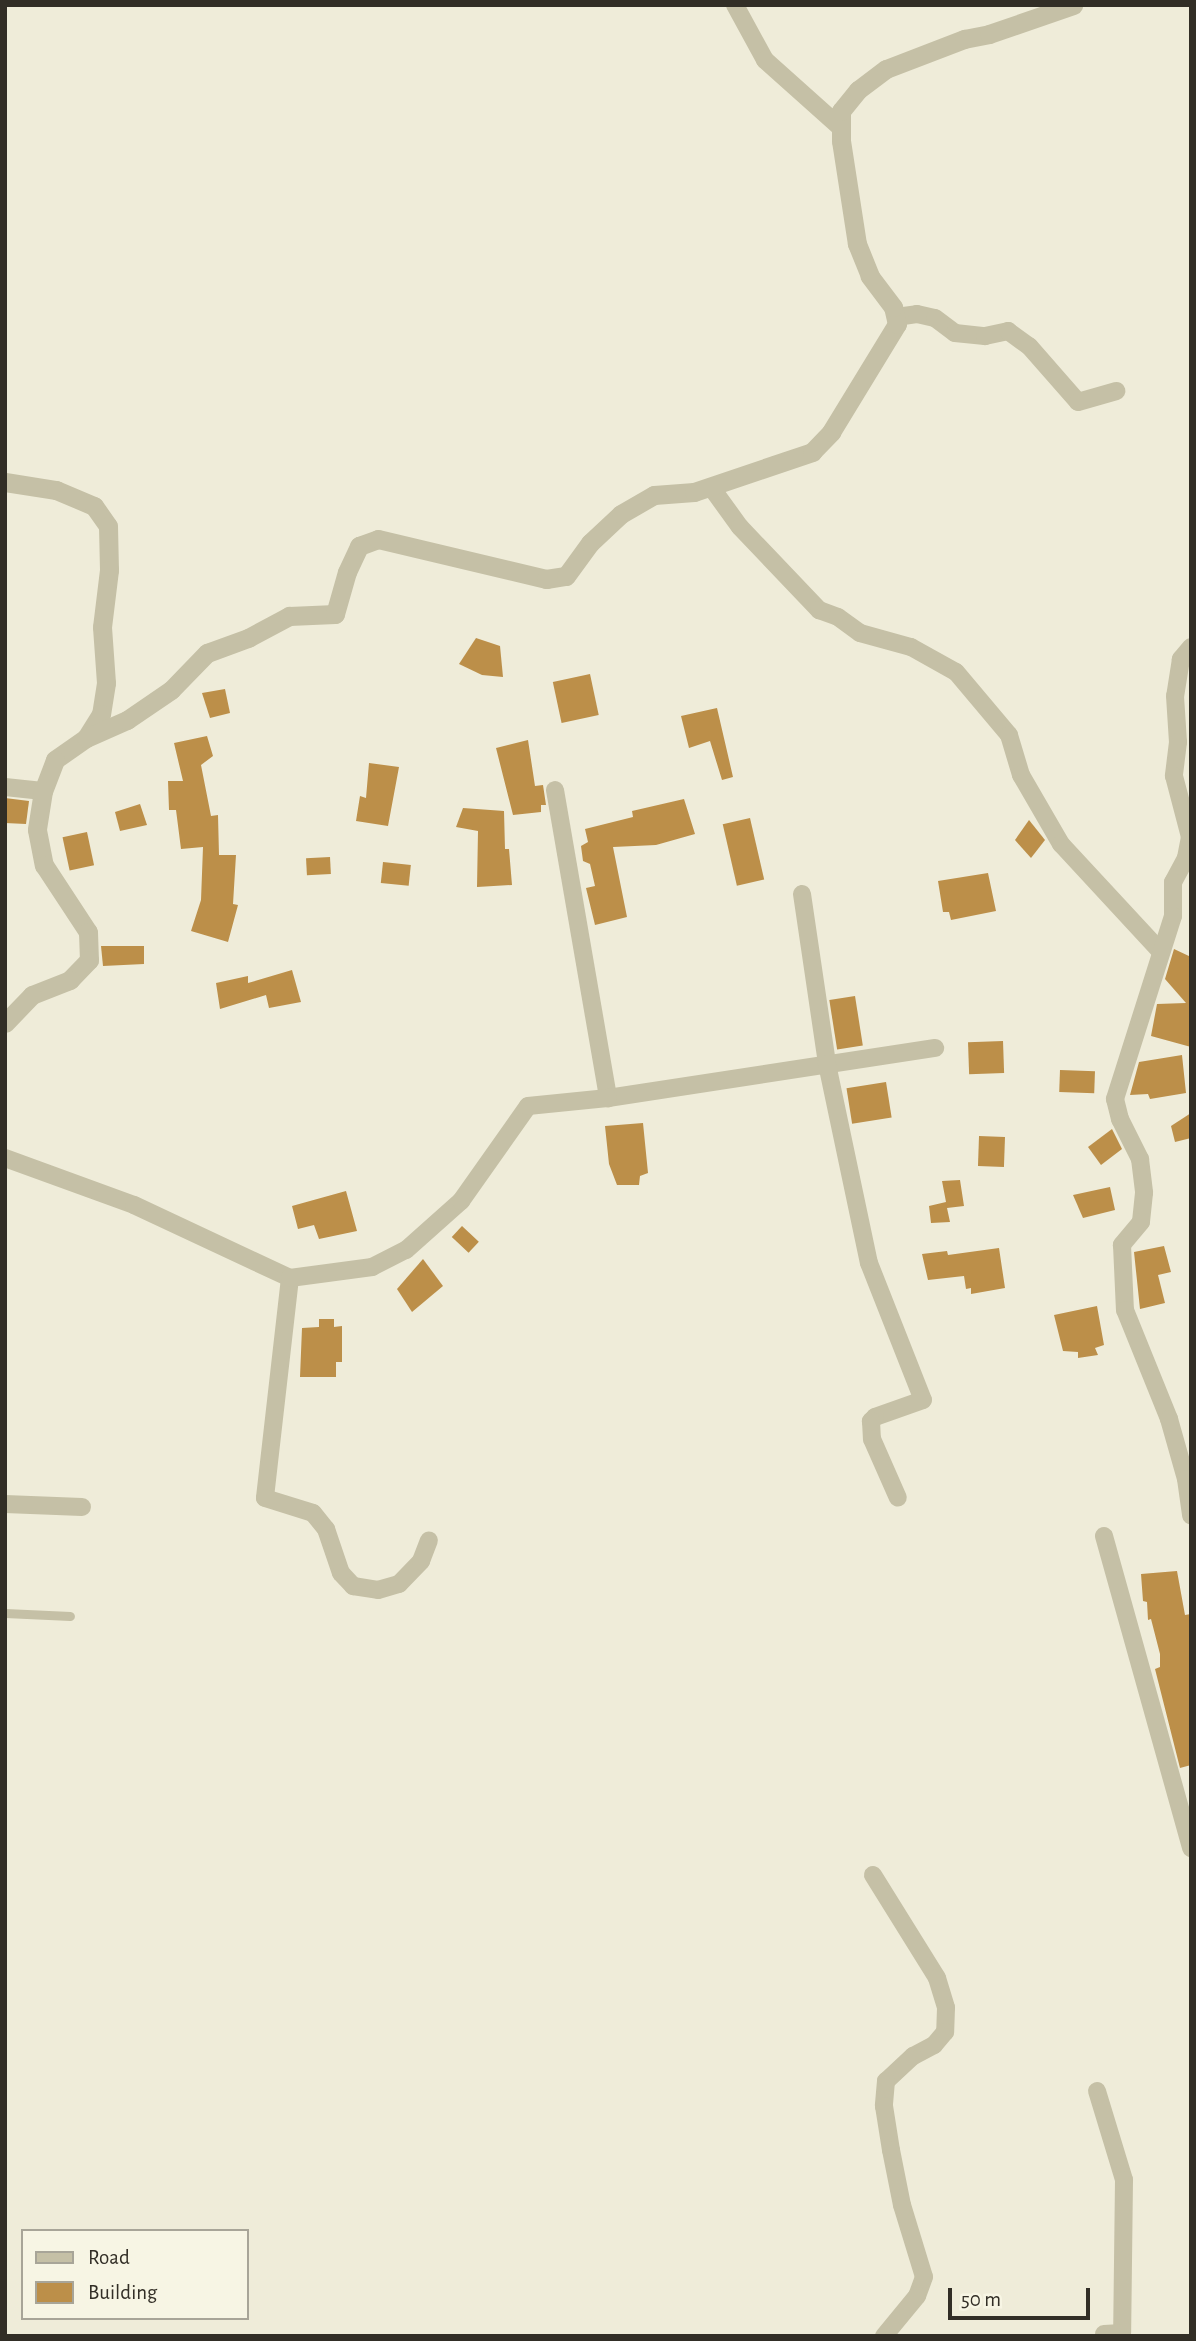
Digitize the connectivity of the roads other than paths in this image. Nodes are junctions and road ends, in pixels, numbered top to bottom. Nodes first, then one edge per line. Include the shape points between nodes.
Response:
1 (735, 5) edge
2 (1073, 5) edge
3 (841, 128) junction
4 (896, 317) junction
5 (1116, 391) dead end
6 (5, 482) edge
7 (710, 487) junction
8 (1191, 647) edge
9 (86, 738) junction
10 (5, 787) edge
11 (555, 790) dead end
12 (43, 791) junction
13 (802, 894) dead end
14 (1160, 951) junction
15 (5, 1023) edge
16 (935, 1048) dead end
17 (827, 1064) junction
18 (608, 1098) junction
19 (5, 1158) edge
20 (290, 1278) junction
21 (898, 1498) dead end
22 (5, 1504) edge
23 (82, 1507) dead end
24 (1191, 1516) edge
25 (1104, 1536) dead end
26 (429, 1540) dead end
27 (5, 1613) edge
28 (70, 1616) dead end
29 (1191, 1848) edge
30 (873, 1875) dead end
31 (1097, 2091) dead end
32 (1104, 2334) edge
33 (884, 2336) edge

1 - 3 street via 765,60
2 - 3 street via 886,69 858,90 841,111
3 - 4 street via 857,244 870,276
4 - 5 street via 918,314 935,318 956,333 985,336 1008,331 1029,346 1078,402
4 - 7 street via 897,324 845,410 812,452
6 - 9 street via 56,490 94,506 108,526 109,570 102,627 106,683 101,715
7 - 9 street via 654,495 621,514 590,543 566,576 546,579 378,540 359,546 335,614 289,616 207,653 171,690 127,720
7 - 14 street via 748,537 820,610 860,633 911,647 956,672 1009,735 1021,775 1061,844
8 - 14 street via 1181,659 1175,696 1178,742 1174,776 1190,837 1186,858 1173,881 1172,916
9 - 12 street via 55,760
10 - 12 street
11 - 18 street
12 - 15 street via 37,830 44,865 88,932 89,960 70,980 32,995
13 - 17 street
14 - 24 street via 1115,1099 1140,1159 1144,1193 1141,1222 1122,1245 1125,1310 1169,1419
16 - 17 street
17 - 18 street
17 - 21 street via 869,1263 923,1401 871,1422 872,1439
18 - 20 street via 528,1106 461,1201 406,1250 372,1267
19 - 20 street via 134,1205
20 - 26 street via 265,1498 313,1513 326,1529 341,1573 353,1586 378,1590 399,1584 421,1561
22 - 23 street
25 - 29 street
27 - 28 lane
30 - 33 street via 937,1978 946,2008 945,2032 886,2081 884,2106 891,2150 924,2277 917,2296
31 - 32 street via 1124,2180 1122,2333

